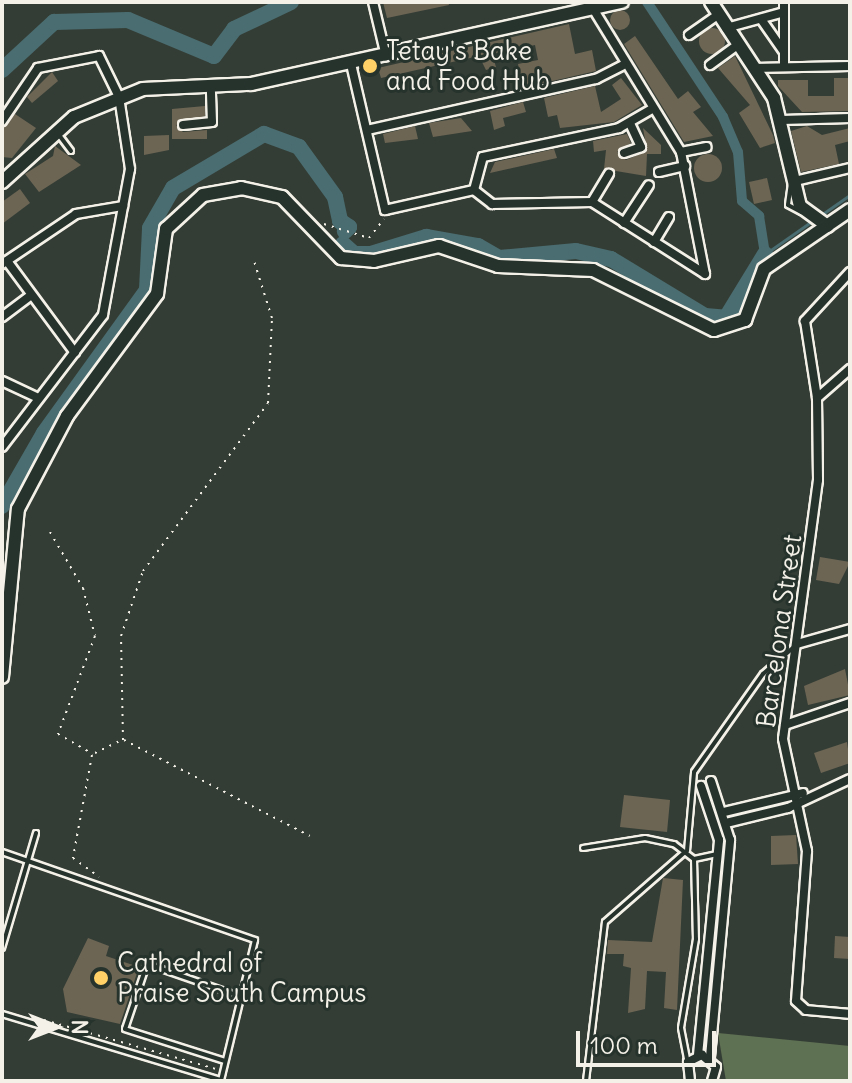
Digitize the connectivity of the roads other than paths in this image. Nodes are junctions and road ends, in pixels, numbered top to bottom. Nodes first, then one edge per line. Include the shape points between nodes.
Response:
1 (373, 2) edge
2 (622, 2) edge
3 (711, 2) edge
4 (784, 2) edge
5 (591, 6) edge
6 (784, 12) junction
7 (718, 15) junction
8 (761, 19) junction
9 (726, 28) junction
10 (689, 35) dead end
11 (738, 45) junction
12 (784, 52) junction
13 (386, 56) junction
14 (351, 64) junction
15 (623, 65) junction
16 (710, 65) dead end
17 (850, 66) edge
18 (784, 67) junction
19 (754, 68) junction
20 (211, 86) junction
21 (119, 97) junction
22 (653, 108) junction
23 (850, 118) edge
24 (782, 120) junction
25 (2, 121) edge
26 (630, 123) junction
27 (183, 125) dead end
28 (56, 130) junction
29 (367, 130) junction
30 (707, 147) dead end
31 (71, 151) dead end
32 (681, 152) junction
33 (624, 153) dead end
34 (685, 166) junction
35 (850, 168) edge
36 (659, 172) dead end
37 (609, 174) dead end
38 (795, 181) junction
39 (2, 182) edge
40 (649, 185) dead end
41 (474, 190) junction
42 (592, 202) junction
43 (123, 206) junction
44 (850, 210) edge
45 (669, 217) dead end
46 (624, 223) junction
47 (824, 224) junction
48 (654, 242) junction
49 (4, 263) edge
50 (850, 272) edge
51 (30, 296) junction
52 (2, 317) edge
53 (75, 353) junction
54 (850, 369) edge
55 (2, 381) edge
56 (36, 397) junction
57 (817, 398) junction
58 (2, 447) edge
59 (850, 629) edge
60 (797, 644) junction
61 (2, 677) edge
62 (850, 703) edge
63 (785, 725) junction
64 (850, 779) edge
65 (711, 781) dead end
66 (701, 786) dead end
67 (800, 797) junction
68 (726, 812) junction
69 (715, 814) junction
70 (729, 822) junction
71 (718, 824) junction
72 (36, 833) dead end
73 (583, 848) dead end
74 (687, 851) junction
75 (2, 852) edge
76 (718, 854) junction
77 (28, 859) junction
78 (694, 859) junction
79 (2, 948) edge
80 (242, 997) junction
81 (2, 1014) edge
82 (850, 1014) edge
83 (698, 1055) junction
84 (710, 1057) junction
85 (226, 1061) junction
86 (688, 1062) junction
87 (221, 1080) edge
88 (586, 1081) edge
89 (690, 1081) edge
90 (712, 1081) edge

1 - 13 street
2 - 5 street
3 - 7 street
4 - 6 street
5 - 13 street
5 - 15 street
6 - 8 street
6 - 12 street
7 - 9 street
7 - 10 street
8 - 9 street
8 - 12 street
9 - 11 street
11 - 16 street
11 - 19 street
12 - 18 street
13 - 14 street
14 - 20 street
14 - 29 street
15 - 22 street
15 - 29 street via 596,79
17 - 18 street
18 - 19 street
19 - 24 street
20 - 21 street
20 - 27 street via 212,122
21 - 25 street via 104,58 62,58 29,77
21 - 28 street
21 - 43 street via 129,136
22 - 26 street
22 - 32 street
23 - 24 street
24 - 38 street
26 - 33 street via 641,147
26 - 41 street via 483,157
28 - 31 lane
28 - 39 street
29 - 41 street via 385,210
30 - 32 street
32 - 34 street
34 - 36 street
34 - 48 street via 705,274
35 - 38 street
37 - 42 street
38 - 47 street via 806,213
40 - 46 street
41 - 42 street via 492,204
42 - 46 street
43 - 49 street via 76,214
43 - 53 street via 103,315
44 - 47 street
45 - 48 street
46 - 48 street
47 - 61 street via 764,269 745,320 714,330 593,270 498,266 439,246 374,261 341,258 282,197 241,188 203,195 166,229 157,294 67,416 18,509
49 - 51 street
50 - 57 street, Barcelona Street via 806,314
51 - 52 street
51 - 53 street
53 - 56 street
54 - 57 street
55 - 56 street
56 - 58 street
57 - 60 street, Barcelona Street via 818,480
59 - 60 street
60 - 63 street, Barcelona Street
60 - 74 lane via 763,674 694,772
62 - 63 street
63 - 67 street, Barcelona Street via 784,749
64 - 67 street
65 - 68 street
66 - 69 street
67 - 68 street
67 - 70 street
67 - 82 street, Barcelona Street via 807,851 796,1001 806,1010
68 - 69 street
68 - 70 street
69 - 71 street
70 - 71 street
70 - 84 street
71 - 76 street
72 - 77 lane
73 - 74 lane via 645,838
74 - 78 lane
74 - 88 lane via 605,922
75 - 77 lane
76 - 78 lane
76 - 83 street
77 - 79 lane
77 - 80 lane via 255,940
78 - 86 lane via 696,939 681,1028
80 - 85 lane
80 - 85 lane via 147,964 125,1029
81 - 87 lane
83 - 84 street
83 - 86 street
84 - 90 street via 716,1067
85 - 87 lane
86 - 89 street

